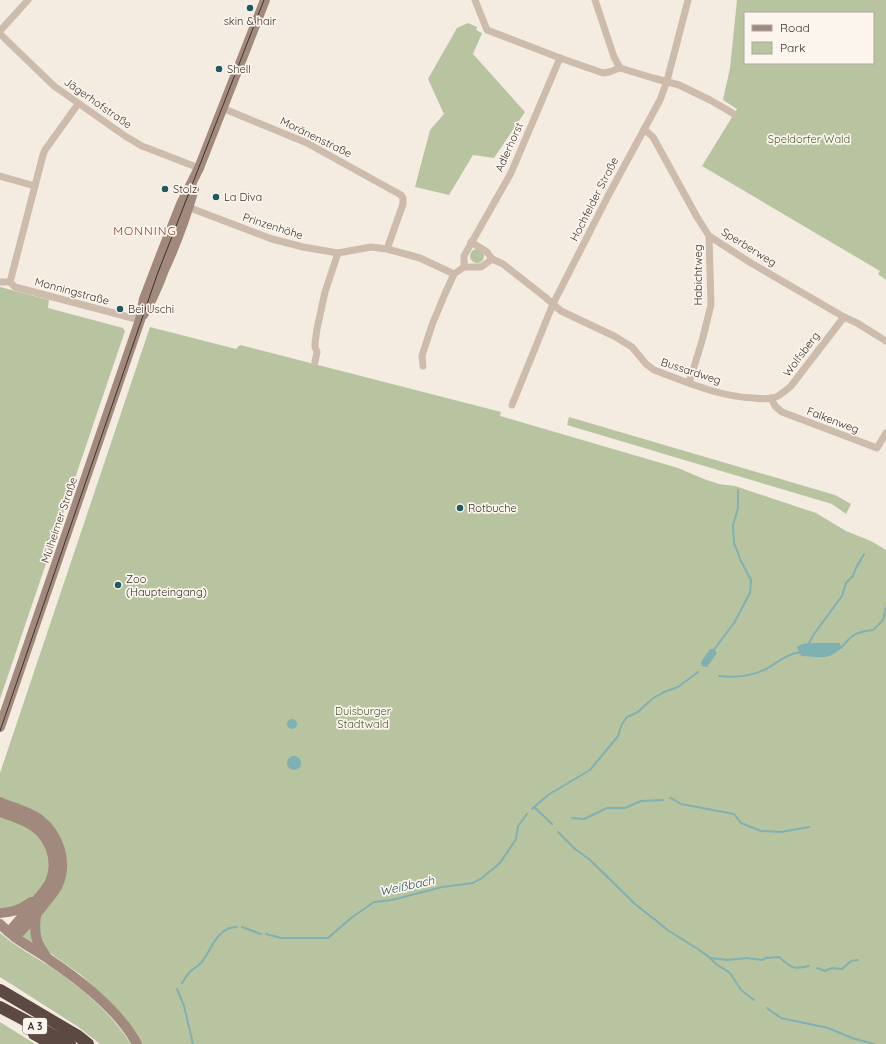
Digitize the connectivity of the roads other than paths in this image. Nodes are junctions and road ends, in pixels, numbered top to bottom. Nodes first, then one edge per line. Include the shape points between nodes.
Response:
1 (28, 0) edge
2 (265, 0) edge
3 (475, 0) edge
4 (595, 0) edge
5 (688, 0) edge
6 (0, 31) edge
7 (0, 34) edge
8 (560, 58) junction
9 (620, 68) junction
10 (667, 81) junction
11 (78, 104) junction
12 (222, 108) junction
13 (734, 114) dead end
14 (644, 129) junction
15 (199, 168) junction
16 (0, 176) edge
17 (35, 186) junction
18 (185, 205) junction
19 (709, 236) junction
20 (472, 242) junction
21 (387, 249) junction
22 (338, 253) junction
23 (492, 259) junction
24 (464, 267) junction
25 (454, 274) junction
26 (0, 282) edge
27 (10, 282) junction
28 (553, 304) junction
29 (844, 317) junction
30 (140, 320) junction
31 (886, 342) edge
32 (315, 362) dead end
33 (423, 366) dead end
34 (689, 382) junction
35 (771, 398) junction
36 (512, 405) dead end
37 (886, 433) edge
38 (0, 727) edge
39 (0, 802) edge
40 (0, 812) edge
41 (40, 897) junction
42 (0, 913) edge
43 (36, 915) junction
44 (0, 924) edge
45 (12, 935) junction
46 (49, 959) junction
47 (0, 990) edge
48 (0, 1007) edge
49 (0, 1014) edge
50 (52, 1044) edge
51 (70, 1044) edge
52 (88, 1044) edge
53 (137, 1044) edge

1 - 6 street
2 - 12 main road, Mülheimer Straße
3 - 8 street via 487,30
4 - 9 street
5 - 10 street, Hochfelder Straße
7 - 11 street, Jägerhofstraße via 54,86
8 - 9 street via 603,73
8 - 20 street, Adlerhorst via 511,172
9 - 10 street
10 - 13 street
10 - 14 street, Hochfelder Straße
11 - 15 street, Jägerhofstraße via 142,146
11 - 17 street via 45,150
12 - 15 main road, Mülheimer Straße
12 - 21 street, Moränenstraße via 307,142 401,194 403,204
14 - 19 street, Sperberweg via 653,137
14 - 28 street, Hochfelder Straße
15 - 18 main road, Mülheimer Straße
16 - 17 street
17 - 27 street
18 - 22 street, Prinzenhöhe via 272,239
18 - 30 main road, Mülheimer Straße via 173,252 150,304
19 - 29 street, Sperberweg
19 - 34 street, Habichtweg via 711,305
20 - 23 street via 487,252
20 - 24 street via 464,256
21 - 22 street, Prinzenhöhe via 371,247
21 - 25 street, Prinzenhöhe via 420,258
22 - 32 street via 325,292 317,329
23 - 24 street via 481,266
23 - 28 street via 503,264
24 - 25 street
25 - 33 street via 432,325 422,356
26 - 27 street, Monningstraße
27 - 30 street, Monningstraße via 15,287
28 - 34 street, Bussardweg via 561,311 632,347 654,370
28 - 36 street, Hochfelder Straße
29 - 31 street
29 - 35 street, Wolfsberg via 791,386 780,395
30 - 38 main road, Mülheimer Straße
34 - 35 street, Bussardweg via 740,398
35 - 37 street, Falkenweg via 782,412 877,448
39 - 43 main road via 40,820 51,830 59,844 62,869 58,886
40 - 41 main road via 31,824 48,841 53,868 50,882
41 - 42 main road via 19,910
41 - 45 main road
43 - 45 main road
43 - 46 main road via 35,936
44 - 45 main road
45 - 46 main road
46 - 53 main road via 105,1004 123,1023
47 - 52 highway
48 - 51 highway, A 3
49 - 50 highway, A 3

